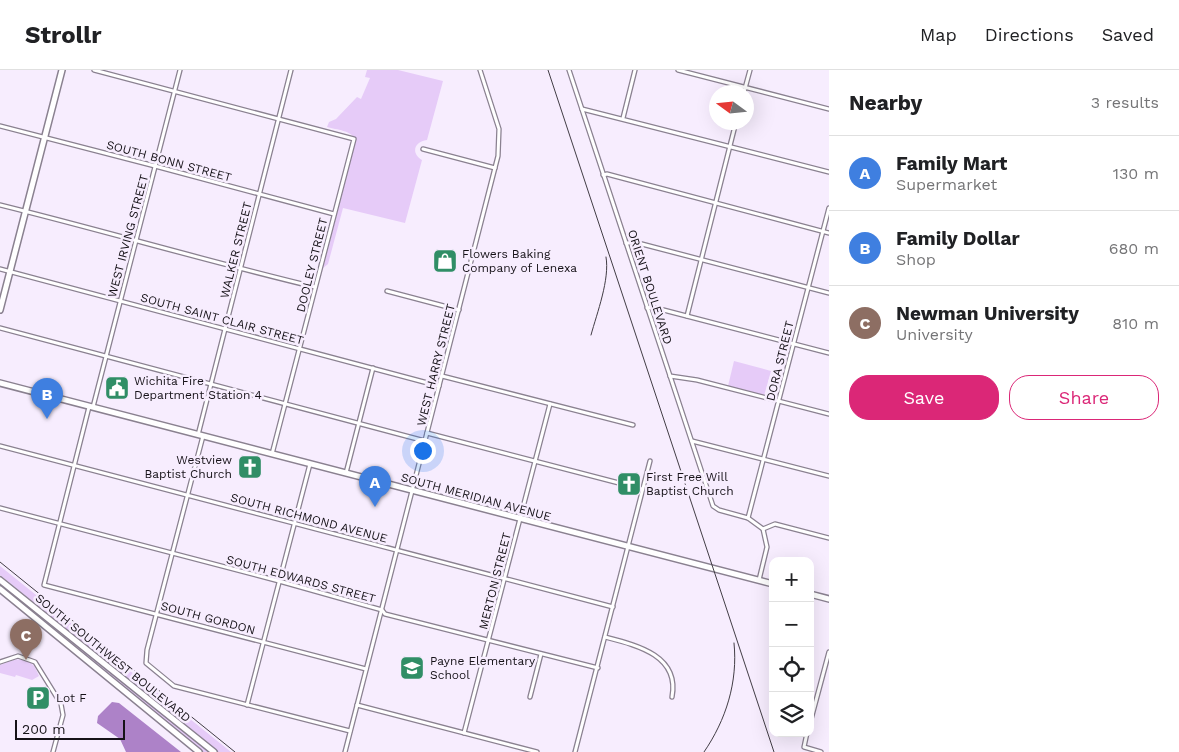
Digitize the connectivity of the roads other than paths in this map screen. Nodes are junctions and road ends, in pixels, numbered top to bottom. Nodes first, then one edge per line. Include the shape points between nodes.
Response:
1 (62, 70) edge
2 (94, 70) edge
3 (180, 70) edge
4 (291, 70) edge
5 (480, 70) edge
6 (569, 70) edge
7 (635, 70) edge
8 (678, 70) edge
9 (750, 70) edge
10 (735, 85) edge
11 (747, 85) edge
12 (754, 90) edge
13 (175, 91) junction
14 (582, 109) junction
15 (829, 109) edge
16 (623, 118) junction
17 (279, 119) junction
18 (0, 126) edge
19 (734, 130) edge
20 (44, 138) junction
21 (730, 146) junction
22 (423, 149) dead end
23 (155, 166) junction
24 (495, 168) junction
25 (829, 172) edge
26 (603, 175) junction
27 (260, 193) junction
28 (715, 203) junction
29 (0, 205) edge
30 (829, 208) edge
31 (26, 211) junction
32 (334, 214) junction
33 (823, 231) junction
34 (829, 233) edge
35 (136, 240) junction
36 (626, 243) junction
37 (701, 260) junction
38 (0, 269) edge
39 (240, 269) junction
40 (10, 271) junction
41 (315, 287) junction
42 (808, 288) junction
43 (387, 291) dead end
44 (829, 293) edge
45 (120, 300) junction
46 (648, 308) junction
47 (0, 310) edge
48 (459, 310) junction
49 (687, 316) junction
50 (0, 328) edge
51 (225, 329) junction
52 (794, 344) junction
53 (299, 349) junction
54 (829, 353) edge
55 (106, 356) junction
56 (373, 368) junction
57 (442, 376) junction
58 (670, 376) junction
59 (0, 383) edge
60 (211, 384) junction
61 (439, 386) junction
62 (779, 402) junction
63 (285, 404) junction
64 (550, 404) junction
65 (91, 407) junction
66 (829, 414) edge
67 (359, 424) junction
68 (633, 425) dead end
69 (427, 433) junction
70 (200, 435) junction
71 (425, 441) junction
72 (692, 441) junction
73 (0, 446) edge
74 (272, 454) junction
75 (764, 459) junction
76 (650, 461) dead end
77 (535, 462) junction
78 (310, 464) junction
79 (74, 465) junction
80 (346, 473) junction
81 (829, 476) edge
82 (642, 490) junction
83 (413, 491) junction
84 (187, 495) junction
85 (0, 508) edge
86 (748, 518) junction
87 (520, 519) junction
88 (295, 523) junction
89 (59, 524) junction
90 (763, 529) junction
91 (829, 538) edge
92 (628, 547) junction
93 (397, 551) junction
94 (172, 553) junction
95 (0, 580) edge
96 (505, 580) junction
97 (759, 580) junction
98 (279, 581) junction
99 (769, 583) edge
100 (45, 585) joint
101 (0, 589) edge
102 (814, 595) edge
103 (829, 599) edge
104 (612, 607) junction
105 (382, 610) junction
106 (156, 614) junction
107 (606, 637) junction
108 (489, 640) junction
109 (263, 642) junction
110 (829, 652) edge
111 (541, 654) junction
112 (0, 662) edge
113 (598, 668) junction
114 (366, 669) junction
115 (530, 697) dead end
116 (672, 697) dead end
117 (247, 706) junction
118 (357, 706) junction
119 (814, 708) edge
120 (350, 731) junction
121 (464, 733) junction
122 (807, 737) edge
123 (53, 752) edge
124 (199, 752) edge
125 (214, 752) edge
126 (345, 752) edge
127 (536, 752) edge
128 (575, 752) edge
129 (822, 752) edge

1 - 20 main road
2 - 13 street
3 - 13 street, WEST IRVING STREET
4 - 17 street, WALKER STREET
5 - 24 street, WEST HARRY STREET via 499,129
6 - 14 street, ORIENT BOULEVARD
7 - 16 street
8 - 10 street
9 - 11 street
12 - 15 street
13 - 17 street
13 - 23 street, WEST IRVING STREET
14 - 16 street
14 - 26 street, ORIENT BOULEVARD
16 - 21 street
17 - 27 street, WALKER STREET
17 - 32 street, DOOLEY STREET via 354,139
18 - 20 street, SOUTH BONN STREET
19 - 21 street
20 - 23 street, SOUTH BONN STREET
20 - 31 main road
21 - 25 street
21 - 28 street
22 - 24 street
23 - 27 street, SOUTH BONN STREET
23 - 35 street, WEST IRVING STREET
24 - 48 street, WEST HARRY STREET
26 - 28 street
26 - 36 street, ORIENT BOULEVARD
27 - 32 street, SOUTH BONN STREET
27 - 39 street, WALKER STREET
28 - 33 street
28 - 37 street
29 - 31 street
30 - 33 street, DORA STREET
31 - 35 street
31 - 40 main road
32 - 41 street, DOOLEY STREET
33 - 34 street
33 - 42 street, DORA STREET
35 - 39 street
35 - 45 street, WEST IRVING STREET
36 - 37 street via 638,243
36 - 46 street, ORIENT BOULEVARD
37 - 42 street
37 - 49 street
38 - 40 street, SOUTH SAINT CLAIR STREET
39 - 41 street
39 - 51 street, WALKER STREET
40 - 45 street, SOUTH SAINT CLAIR STREET
40 - 47 main road
41 - 53 street, DOOLEY STREET
42 - 44 street
42 - 52 street, DORA STREET
43 - 48 street
45 - 51 street, SOUTH SAINT CLAIR STREET
45 - 55 street, WEST IRVING STREET
46 - 49 street
46 - 58 street, ORIENT BOULEVARD
48 - 57 street, WEST HARRY STREET
49 - 52 street
50 - 55 street
51 - 53 street, SOUTH SAINT CLAIR STREET
51 - 60 street, WALKER STREET
52 - 54 street
52 - 62 street, DORA STREET
53 - 56 street, SOUTH SAINT CLAIR STREET
53 - 63 street, DOOLEY STREET
55 - 60 street
55 - 65 street, WEST IRVING STREET
56 - 61 street, SOUTH SAINT CLAIR STREET
56 - 67 street
57 - 61 street, WEST HARRY STREET
57 - 64 street
58 - 62 street
58 - 72 street, ORIENT BOULEVARD
59 - 65 main road, SOUTH MERIDIAN AVENUE
60 - 63 street
60 - 70 street, WALKER STREET
61 - 69 street, WEST HARRY STREET
62 - 66 street
62 - 75 street, DORA STREET
63 - 67 street
63 - 74 street, DOOLEY STREET
64 - 68 street
64 - 77 street, MERTON STREET
65 - 70 main road, SOUTH MERIDIAN AVENUE
65 - 79 street, WEST IRVING STREET
67 - 71 street
67 - 80 street
69 - 71 street, WEST HARRY STREET
69 - 77 street
70 - 74 main road, SOUTH MERIDIAN AVENUE
70 - 84 street, WALKER STREET
71 - 83 street, WEST HARRY STREET
72 - 75 street
72 - 86 street, ORIENT BOULEVARD via 712,504 716,509
73 - 79 street, SOUTH RICHMOND AVENUE
74 - 78 main road, SOUTH MERIDIAN AVENUE
75 - 81 street
75 - 86 street, DORA STREET
76 - 82 street
77 - 82 street
77 - 87 street, MERTON STREET
78 - 80 main road, SOUTH MERIDIAN AVENUE
78 - 88 street
79 - 84 street, SOUTH RICHMOND AVENUE
79 - 89 street, WEST IRVING STREET
80 - 83 main road, SOUTH MERIDIAN AVENUE
82 - 92 street
83 - 87 main road, SOUTH MERIDIAN AVENUE
83 - 93 street, WEST HARRY STREET
84 - 88 street, SOUTH RICHMOND AVENUE
84 - 94 street, WALKER STREET
85 - 89 street, SOUTH EDWARDS STREET
86 - 90 street
87 - 92 main road, SOUTH MERIDIAN AVENUE
87 - 96 street, MERTON STREET
88 - 93 street, SOUTH RICHMOND AVENUE
88 - 98 street
89 - 94 street, SOUTH EDWARDS STREET
89 - 100 street, WEST IRVING STREET
90 - 91 street via 775,524
90 - 97 street via 767,547
92 - 97 main road, SOUTH MERIDIAN AVENUE
92 - 104 street
93 - 96 street, SOUTH RICHMOND AVENUE
93 - 105 street, WEST HARRY STREET
94 - 98 street, SOUTH EDWARDS STREET
94 - 106 street, WALKER STREET
95 - 125 main road, SOUTH SOUTHWEST BOULEVARD
96 - 104 street, SOUTH RICHMOND AVENUE
96 - 108 street, MERTON STREET
97 - 99 main road, SOUTH MERIDIAN AVENUE
98 - 105 street, SOUTH EDWARDS STREET
98 - 109 street
100 - 106 street, SOUTH GORDON
101 - 124 main road, SOUTH SOUTHWEST BOULEVARD
102 - 103 main road
104 - 107 street
105 - 108 street, SOUTH EDWARDS STREET via 385,614
105 - 114 street, WEST HARRY STREET
106 - 109 street, SOUTH GORDON
106 - 117 street, WALKER STREET via 145,659 148,666 174,686
107 - 113 street
107 - 116 street via 652,652 664,663 671,677
108 - 111 street, SOUTH EDWARDS STREET
108 - 121 street, MERTON STREET
109 - 114 street, SOUTH GORDON
109 - 117 street
110 - 119 street
111 - 113 street, SOUTH EDWARDS STREET
111 - 115 street
112 - 123 street via 18,656 35,662 62,704 63,715
113 - 128 street
114 - 118 street, WEST HARRY STREET
117 - 120 street
118 - 120 street, WEST HARRY STREET
118 - 121 street
120 - 126 street, WEST HARRY STREET
121 - 127 street
122 - 129 street via 804,747

